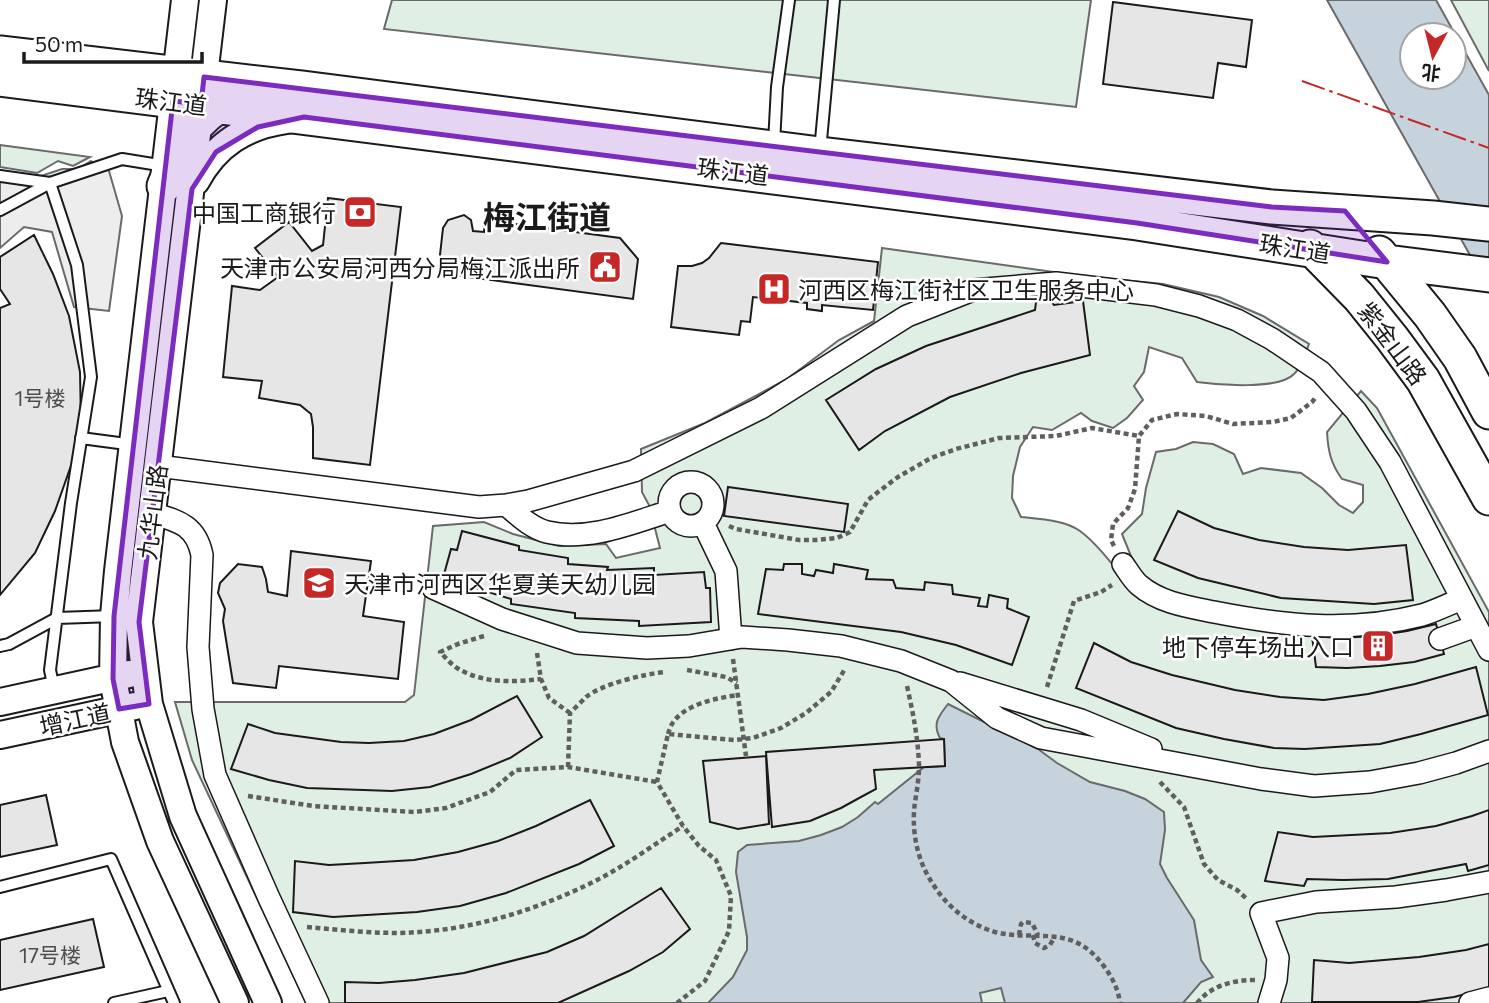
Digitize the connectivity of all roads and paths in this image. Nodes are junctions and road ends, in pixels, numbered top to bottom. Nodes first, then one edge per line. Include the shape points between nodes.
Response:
1 (185, 0) edge
2 (213, 0) edge
3 (789, 0) edge
4 (834, 0) edge
5 (0, 53) edge
6 (0, 79) edge
7 (195, 97) junction
8 (302, 102) junction
9 (774, 148) junction
10 (820, 154) junction
11 (0, 176) edge
12 (174, 181) junction
13 (50, 183) junction
14 (1272, 207) junction
15 (0, 209) edge
16 (1345, 211) junction
17 (1489, 224) edge
18 (1313, 251) junction
19 (1387, 262) junction
20 (1477, 274) edge
21 (1328, 381) junction
22 (1489, 412) edge
23 (1139, 436) junction
24 (81, 438) junction
25 (134, 445) junction
26 (669, 454) junction
27 (158, 466) junction
28 (682, 483) junction
29 (1489, 498) edge
30 (506, 505) junction
31 (670, 511) junction
32 (152, 513) junction
33 (707, 519) junction
34 (1123, 564) junction
35 (433, 588) dead end
36 (1462, 599) junction
37 (114, 616) junction
38 (57, 618) junction
39 (1476, 626) junction
40 (534, 630) junction
41 (494, 635) dead end
42 (731, 639) junction
43 (1440, 639) dead end
44 (0, 646) edge
45 (854, 650) junction
46 (1489, 650) edge
47 (901, 661) junction
48 (683, 669) dead end
49 (144, 670) junction
50 (670, 671) dead end
51 (113, 679) junction
52 (541, 679) junction
53 (951, 681) junction
54 (737, 683) junction
55 (54, 690) junction
56 (738, 695) junction
57 (0, 702) edge
58 (149, 704) junction
59 (1040, 707) junction
60 (119, 709) junction
61 (570, 713) junction
62 (668, 734) junction
63 (0, 735) edge
64 (744, 739) junction
65 (1489, 751) edge
66 (746, 755) dead end
67 (1192, 766) junction
68 (568, 767) junction
69 (1158, 780) dead end
70 (657, 782) junction
71 (222, 792) junction
72 (683, 827) junction
73 (1489, 882) edge
74 (0, 887) edge
75 (1261, 913) junction
76 (282, 925) junction
77 (1019, 935) junction
78 (1036, 935) junction
79 (1055, 936) junction
80 (1276, 980) junction
81 (168, 991) junction
82 (1489, 998) edge
83 (114, 1003) edge
84 (174, 1003) edge
85 (235, 1003) edge
86 (268, 1003) edge
87 (318, 1003) edge
88 (677, 1003) edge
89 (1121, 1003) edge
90 (1197, 1003) edge
91 (1269, 1003) edge
92 (1470, 1003) edge

1 - 7 street
2 - 7 street
3 - 9 lane
4 - 10 lane
5 - 7 main road, 珠江道
6 - 7 main road, 珠江道
7 - 8 main road, 珠江道
7 - 12 main road
8 - 9 main road, 珠江道
8 - 12 street via 278,121 228,141 204,166
8 - 18 main road, 珠江道
9 - 10 main road, 珠江道
10 - 14 main road, 珠江道
11 - 13 lane
12 - 13 lane via 122,159
12 - 25 street, 九华山路
12 - 27 street, 九华山路
13 - 15 lane
13 - 24 lane via 77,265 91,377
14 - 16 main road, 珠江道
14 - 18 main road, 紫金山路
16 - 17 main road, 珠江道
16 - 19 main road, 紫金山路
18 - 19 main road, 珠江道
18 - 29 main road, 紫金山路 via 1367,307 1423,380
19 - 20 main road, 珠江道
19 - 22 main road, 紫金山路 via 1460,358
21 - 23 path via 1312,402 1291,418 1233,424 1177,414 1152,419
21 - 26 street via 1272,339 1199,306 1156,295 1056,283 974,290 907,316 761,408
21 - 36 street via 1356,411 1390,462
23 - 33 path via 1092,428 1056,436 999,438 956,449 898,477 868,500 850,532 837,538 768,535
23 - 34 path via 1135,489 1128,508 1113,524 1111,540
24 - 25 lane
24 - 38 lane
25 - 37 street, 九华山路
26 - 28 street
26 - 30 street via 634,471
27 - 30 street via 479,507
27 - 32 street, 九华山路
28 - 31 street via 670,498
28 - 33 street via 696,482 709,490 714,504
30 - 31 street via 545,531 574,534
31 - 33 street via 683,525 696,526
32 - 49 street, 九华山路 via 139,622
32 - 71 street via 187,526 199,541 198,647 203,709
33 - 42 street via 726,571
34 - 36 street via 1139,585 1158,597 1184,606 1295,625 1373,623 1423,614
34 - 59 path via 1116,581 1101,593 1074,601
35 - 40 street
36 - 39 street
37 - 38 lane
37 - 51 street, 九华山路
38 - 44 lane
38 - 55 lane via 50,670
39 - 43 street
39 - 46 street
40 - 42 street via 577,643 647,648
40 - 52 path
41 - 52 path via 440,652 455,667 474,676 497,681
42 - 45 street via 788,640
42 - 54 path
45 - 47 street
45 - 64 path via 831,692 806,713 780,728
47 - 53 street
47 - 77 path via 918,737 914,829 931,882 972,922
48 - 54 path
49 - 51 street, 增江道
49 - 58 street, 九华山路
50 - 61 path via 616,683 588,695
51 - 55 street, 增江道
51 - 60 street, 九华山路
52 - 61 path via 550,698
53 - 59 street
53 - 67 street via 997,718 1041,738
54 - 56 path
55 - 57 street, 增江道
56 - 62 path via 686,711 672,723
56 - 64 path
58 - 60 street, 增江道
58 - 86 street, 九华山路 via 183,816
59 - 67 street
60 - 63 street, 增江道
60 - 85 street, 九华山路 via 125,743 160,841
61 - 68 path
62 - 64 path
62 - 70 path
64 - 66 path
65 - 67 street via 1419,773 1314,786
68 - 70 path
68 - 71 path via 516,770 490,792 446,808 415,812 313,806
69 - 75 path via 1184,807 1203,864
70 - 72 path
71 - 76 street
72 - 76 path via 588,885 516,913 466,926 376,933
72 - 88 path via 716,860 731,895 729,931 705,981
73 - 75 street
74 - 81 lane via 111,859
75 - 80 street via 1278,958
76 - 87 street
77 - 78 path
77 - 78 path via 1021,924 1028,921
78 - 79 path
78 - 79 path via 1035,943 1044,948
79 - 89 path via 1083,946 1100,961 1115,983
80 - 90 path via 1235,981 1211,990
80 - 91 street
81 - 83 lane
81 - 84 lane
82 - 92 street

